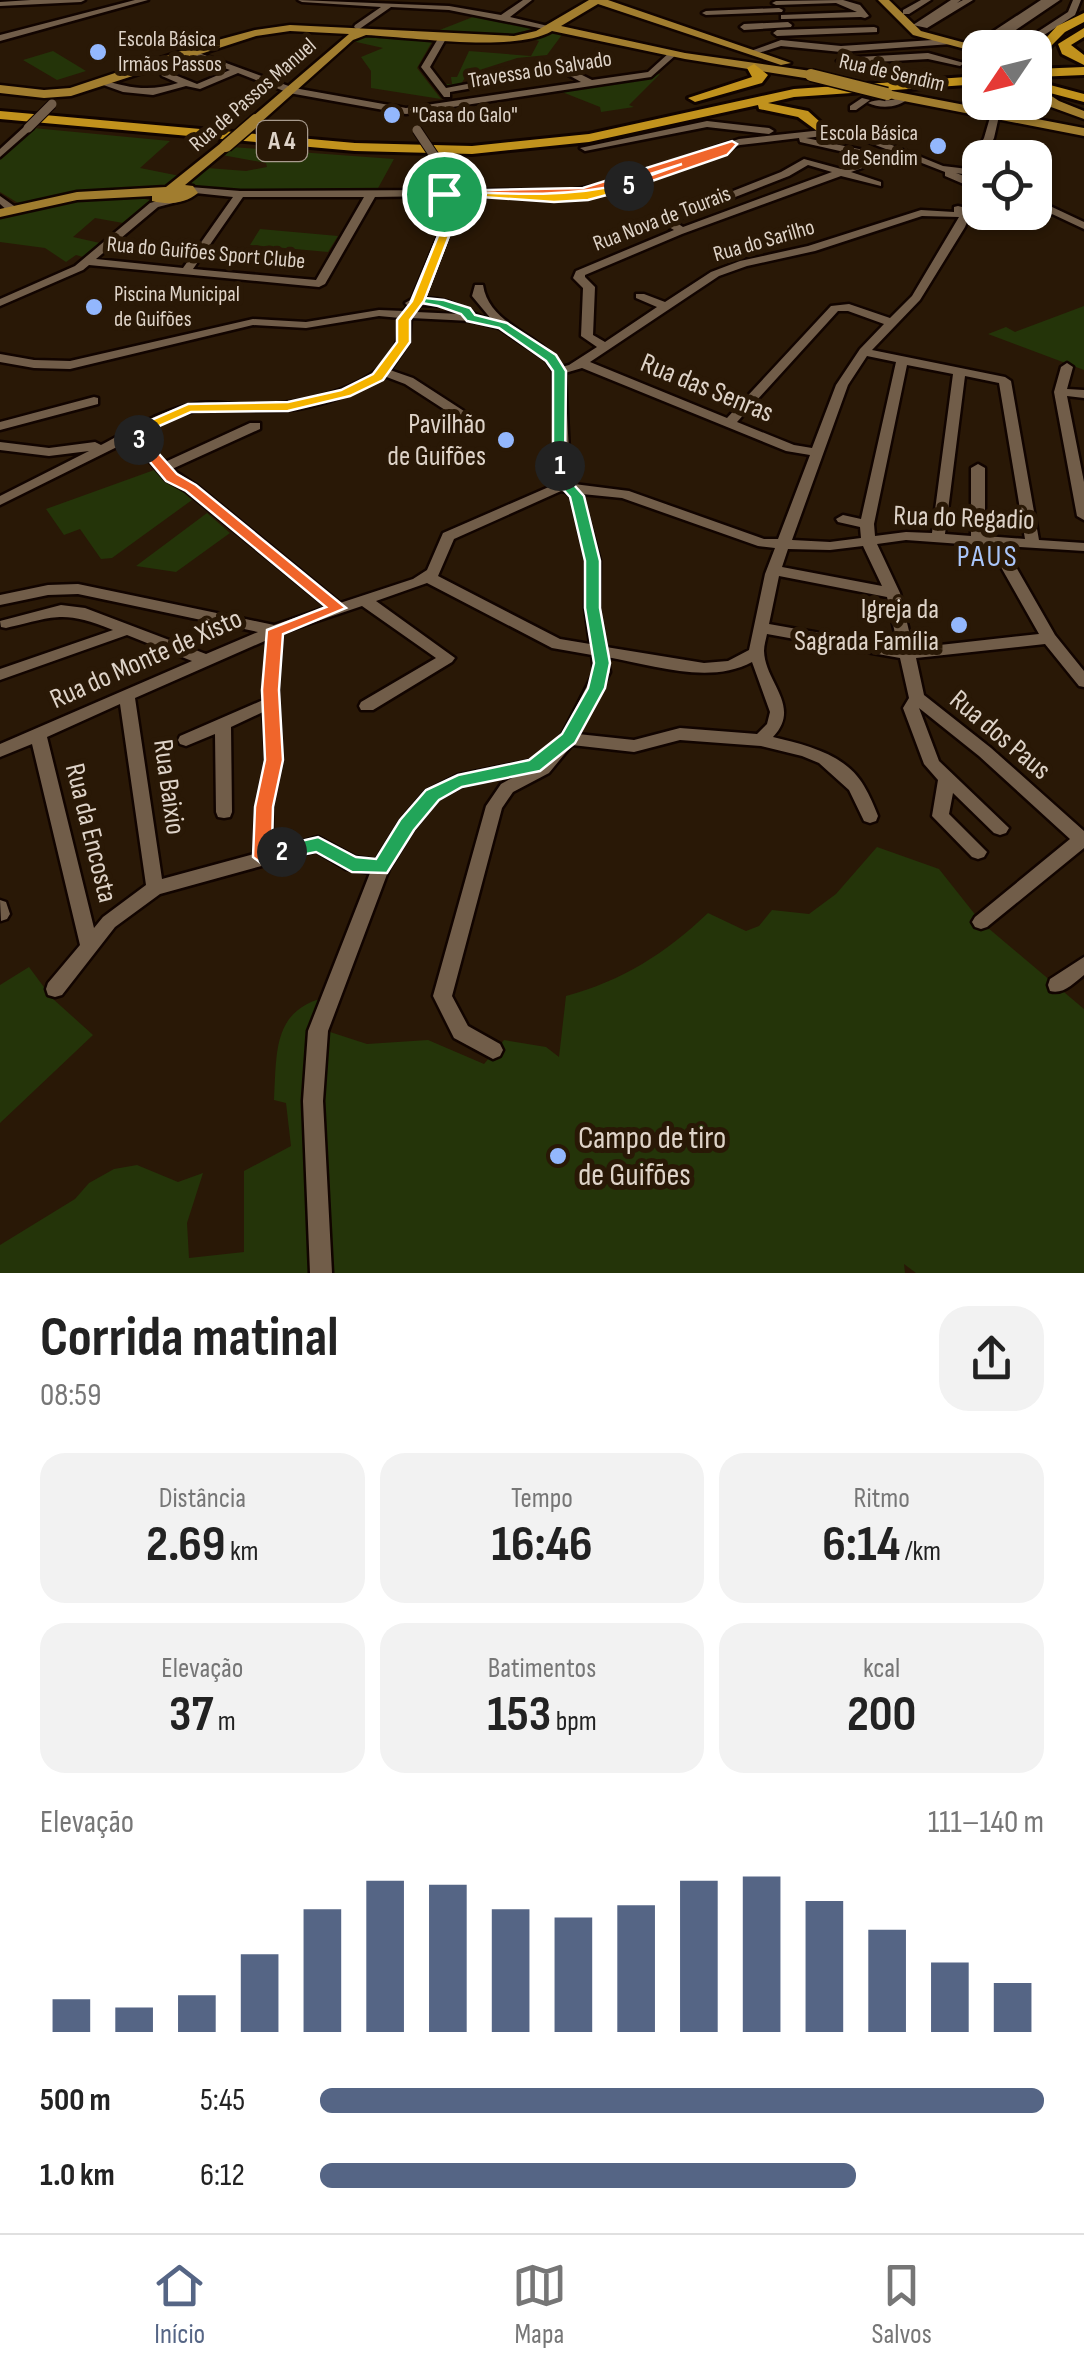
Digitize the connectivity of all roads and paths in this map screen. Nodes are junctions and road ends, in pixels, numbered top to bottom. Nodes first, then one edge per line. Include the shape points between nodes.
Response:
1 (144, 0) edge
2 (302, 0) edge
3 (597, 0) edge
4 (835, 0) edge
5 (883, 0) edge
6 (927, 0) edge
7 (958, 0) edge
8 (968, 0) edge
9 (1046, 0) edge
10 (1056, 0) edge
11 (1078, 0) edge
12 (76, 1) edge
13 (350, 1) edge
14 (530, 1) edge
15 (393, 2) edge
16 (2, 4) edge
17 (906, 12) dead end
18 (706, 13) dead end
19 (864, 14) junction
20 (783, 15) edge
21 (502, 18) junction
22 (1084, 19) edge
23 (744, 26) dead end
24 (546, 27) junction
25 (874, 30) junction
26 (1045, 30) edge
27 (359, 31) junction
28 (20, 32) junction
29 (1084, 32) edge
30 (777, 33) dead end
31 (443, 37) junction
32 (929, 37) junction
33 (0, 38) edge
34 (948, 42) junction
35 (1052, 43) edge
36 (711, 46) junction
37 (962, 46) edge
38 (887, 47) junction
39 (913, 50) junction
40 (188, 52) junction
41 (679, 55) junction
42 (753, 60) junction
43 (840, 60) dead end
44 (716, 61) junction
45 (1084, 61) edge
46 (960, 63) dead end
47 (530, 66) dead end
48 (128, 71) junction
49 (236, 71) junction
50 (540, 72) junction
51 (1084, 73) edge
52 (165, 74) dead end
53 (1052, 74) edge
54 (962, 79) edge
55 (100, 82) junction
56 (962, 82) edge
57 (186, 83) junction
58 (590, 83) junction
59 (0, 87) edge
60 (74, 88) junction
61 (290, 90) junction
62 (443, 91) junction
63 (1052, 91) edge
64 (45, 95) junction
65 (1052, 97) edge
66 (1084, 98) edge
67 (872, 100) junction
68 (453, 104) junction
69 (962, 105) edge
70 (0, 106) edge
71 (406, 111) junction
72 (1080, 113) edge
73 (0, 115) edge
74 (672, 120) junction
75 (1035, 120) edge
76 (599, 128) junction
77 (1084, 132) edge
78 (777, 138) junction
79 (830, 139) junction
80 (585, 148) dead end
81 (884, 151) junction
82 (0, 154) edge
83 (844, 171) junction
84 (962, 175) edge
85 (877, 184) dead end
86 (962, 193) edge
87 (173, 194) junction
88 (240, 194) junction
89 (371, 194) junction
90 (444, 194) junction
91 (0, 199) edge
92 (952, 209) junction
93 (1052, 210) edge
94 (6, 212) edge
95 (1084, 226) edge
96 (683, 231) junction
97 (89, 262) junction
98 (185, 272) junction
99 (479, 287) dead end
100 (640, 296) dead end
101 (418, 301) junction
102 (0, 303) edge
103 (666, 306) junction
104 (379, 313) junction
105 (406, 315) junction
106 (471, 318) junction
107 (892, 323) junction
108 (503, 326) junction
109 (605, 347) junction
110 (864, 352) junction
111 (0, 358) edge
112 (902, 362) junction
113 (22, 363) junction
114 (581, 363) junction
115 (1068, 367) dead end
116 (0, 371) edge
117 (559, 371) junction
118 (383, 372) junction
119 (959, 373) junction
120 (1060, 392) junction
121 (1084, 394) edge
122 (94, 401) dead end
123 (463, 416) dead end
124 (730, 422) junction
125 (0, 426) edge
126 (255, 426) dead end
127 (132, 433) junction
128 (0, 446) edge
129 (816, 452) junction
130 (67, 458) junction
131 (164, 468) junction
132 (978, 468) dead end
133 (568, 488) junction
134 (0, 501) edge
135 (1084, 516) edge
136 (844, 518) dead end
137 (868, 524) junction
138 (938, 538) junction
139 (986, 541) junction
140 (868, 542) junction
141 (1033, 544) junction
142 (782, 545) junction
143 (1082, 551) edge
144 (774, 570) junction
145 (428, 577) junction
146 (893, 592) junction
147 (0, 600) edge
148 (364, 600) junction
149 (338, 608) junction
150 (6, 624) dead end
151 (763, 628) junction
152 (127, 630) junction
153 (275, 630) junction
154 (1049, 638) junction
155 (756, 652) junction
156 (600, 654) junction
157 (907, 654) junction
158 (205, 660) junction
159 (0, 675) edge
160 (1084, 682) edge
161 (127, 695) junction
162 (918, 698) junction
163 (272, 702) junction
164 (367, 706) dead end
165 (223, 724) junction
166 (38, 734) junction
167 (186, 740) dead end
168 (761, 740) junction
169 (564, 744) junction
170 (0, 750) edge
171 (946, 778) junction
172 (224, 812) dead end
173 (870, 816) dead end
174 (1000, 828) dead end
175 (1083, 840) edge
176 (978, 852) dead end
177 (262, 857) junction
178 (381, 867) junction
179 (156, 888) junction
180 (981, 922) dead end
181 (89, 945) junction
182 (1084, 964) edge
183 (1057, 985) dead end
184 (55, 989) dead end
185 (493, 1050) dead end
186 (322, 1273) edge

1 - 28 street
2 - 13 street
3 - 24 main road
3 - 36 main road
4 - 19 street
4 - 20 street
5 - 32 main road
6 - 17 street
7 - 8 street via 918,24
9 - 10 street via 983,42
11 - 26 street via 1072,13
12 - 16 street
13 - 15 street
14 - 21 street
15 - 21 street
15 - 27 street, Rua de Passos Manuel
16 - 28 street via 23,17
18 - 20 street
19 - 20 street
19 - 25 street
20 - 23 street
20 - 25 street
20 - 30 street
21 - 24 street
22 - 35 highway
24 - 31 main road via 521,38
24 - 41 main road
25 - 38 street
27 - 31 main road
27 - 40 main road via 281,28
27 - 61 main road, Rua de Passos Manuel
28 - 33 street
29 - 45 highway via 1064,44
31 - 62 street via 425,66
32 - 34 main road
32 - 39 street
34 - 37 main road
34 - 39 street
36 - 41 main road
36 - 42 main road
36 - 44 main road via 703,58
38 - 39 street
38 - 42 street via 782,42
39 - 43 street
39 - 46 street
40 - 48 main road
40 - 49 street, Travessa do Salvado
41 - 44 main road
41 - 58 street, Travessa do Salvado via 652,73
42 - 44 main road
42 - 67 main road, Rua de Sendim, bridge
42 - 76 highway via 757,80
47 - 50 street
48 - 55 main road
48 - 60 main road
49 - 57 street via 196,87
49 - 61 street, Travessa do Salvado
50 - 58 street via 567,69
50 - 62 street
51 - 53 highway
52 - 57 street
54 - 76 highway, A 4 via 846,82 746,95
55 - 57 street via 150,94
55 - 60 main road
56 - 67 highway
58 - 68 street, Travessa do Salvado
59 - 64 main road
60 - 64 main road
61 - 71 street, Travessa do Salvado
61 - 87 main road, Rua de Passos Manuel, bridge
62 - 68 street
63 - 66 highway
64 - 82 street, bridge via 28,128
65 - 72 main road
67 - 69 main road, Rua de Sendim
67 - 74 highway, A 4 via 775,96
68 - 71 street, Travessa do Salvado
70 - 76 highway, A 4 via 401,141 497,140
71 - 90 street, bridge via 438,160
73 - 74 highway, A 4 via 426,150 565,142
74 - 79 highway via 775,106 807,116
75 - 77 main road, Rua de Sendim
78 - 79 street
78 - 79 street
78 - 80 street via 768,131 706,124
78 - 90 street via 732,144 724,153 604,194
79 - 81 street
79 - 81 street via 852,133
81 - 83 street, Rua Nova de Tourais
81 - 84 street
83 - 85 street
83 - 96 street, Rua Nova de Tourais
83 - 96 street via 810,160 666,220
86 - 92 street
87 - 88 street
87 - 94 main road via 77,196
87 - 97 street, Rua de Passos Manuel
88 - 89 street
88 - 98 street
89 - 90 street
89 - 98 street, Rua do Guifões Sport Clube via 319,284
90 - 101 street via 444,236
91 - 94 street
92 - 103 street, Rua do Sarilho via 744,263
92 - 107 street via 960,227
93 - 95 street
96 - 109 street, Rua Nova de Tourais via 578,276 589,286 587,336
97 - 98 street, Rua do Guifões Sport Clube
97 - 102 street, Rua de Passos Manuel
99 - 108 street via 478,296
100 - 103 street
101 - 104 street
101 - 105 street
101 - 106 street via 466,311
103 - 109 street, Rua do Sarilho
104 - 105 street
104 - 113 street via 306,325 244,323 70,364
105 - 106 street
105 - 118 street via 404,342
106 - 108 street
107 - 110 street
107 - 124 street via 835,308
108 - 117 street via 551,358
109 - 114 street, Rua do Sarilho
110 - 112 street
110 - 129 street via 842,386
111 - 113 street
112 - 119 street
112 - 137 street
113 - 116 street
114 - 117 street, Rua do Sarilho
114 - 124 street, Rua das Senras
115 - 120 street
117 - 133 street via 559,477
118 - 123 street
118 - 127 street via 334,397 268,409 188,408
119 - 138 street
119 - 141 street via 1005,381
120 - 121 street
120 - 135 street
122 - 125 street
124 - 129 street, Rua das Senras
126 - 131 street
127 - 130 street
127 - 131 street
128 - 130 street
129 - 142 street
130 - 134 street
131 - 149 street
132 - 139 street
133 - 142 street via 624,494 752,541
133 - 145 street via 554,488 453,532
133 - 156 street via 577,496 593,561
136 - 137 street
137 - 140 street
138 - 139 street, Rua do Regadio
138 - 140 street, Rua do Regadio
139 - 141 street, Rua do Regadio
139 - 154 street
140 - 142 street, Rua do Regadio
140 - 146 street, Rua dos Paus
141 - 143 street, Rua do Regadio
142 - 144 street
144 - 146 street
144 - 151 street
145 - 148 street, Rua do Monte de Xisto
145 - 156 street via 557,644
146 - 157 street, Rua dos Paus
147 - 153 street via 78,589
148 - 149 street, Rua do Monte de Xisto
148 - 164 street via 448,658
149 - 153 street, Rua do Monte de Xisto
150 - 152 street via 61,610 85,612
151 - 155 street
151 - 157 street
152 - 158 street
152 - 159 street
153 - 158 street, Rua do Monte de Xisto
153 - 163 street
154 - 157 street
154 - 160 street
155 - 156 street via 722,669
155 - 168 street via 778,712
156 - 169 street via 596,688
157 - 162 street, Rua dos Paus
158 - 161 street, Rua do Monte de Xisto
161 - 166 street, Rua do Monte de Xisto
161 - 179 street, Rua Baixio
162 - 171 street via 911,708 932,764
162 - 175 street, Rua dos Paus
163 - 165 street
163 - 177 street via 274,760
165 - 167 street
165 - 172 street
166 - 170 street, Rua do Monte de Xisto
166 - 181 street, Rua da Encosta
168 - 169 street via 680,734 634,746
168 - 173 street via 825,759 856,786
169 - 178 street via 534,766 458,782 432,795
169 - 185 street via 494,806 443,982 442,996 461,1032
171 - 174 street
171 - 176 street via 940,816
175 - 180 street
177 - 178 street via 318,844 352,864
177 - 179 street
178 - 186 street via 318,1030 313,1101
179 - 181 street
181 - 184 street
182 - 183 street

